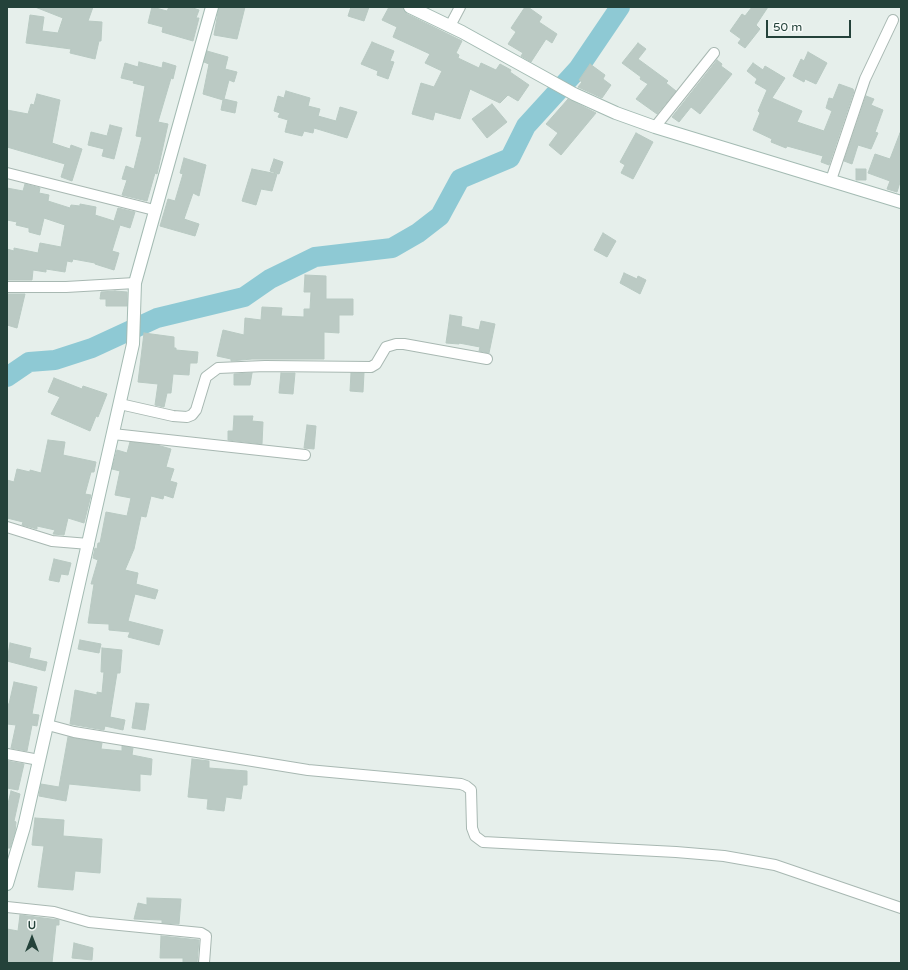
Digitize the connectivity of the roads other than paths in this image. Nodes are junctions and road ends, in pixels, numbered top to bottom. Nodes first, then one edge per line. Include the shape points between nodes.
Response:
1 (212, 7) edge
2 (410, 7) edge
3 (460, 7) edge
4 (893, 20) dead end
5 (450, 26) junction
6 (714, 53) dead end
7 (655, 127) junction
8 (7, 173) edge
9 (831, 180) junction
10 (901, 202) edge
11 (154, 210) junction
12 (135, 283) junction
13 (7, 287) edge
14 (487, 359) dead end
15 (120, 404) junction
16 (113, 434) junction
17 (305, 454) dead end
18 (7, 527) edge
19 (89, 544) junction
20 (48, 725) junction
21 (7, 754) edge
22 (39, 760) junction
23 (7, 884) edge
24 (7, 907) edge
25 (901, 908) edge
26 (204, 963) edge

1 - 11 street
2 - 5 street
3 - 5 street
4 - 9 street via 863,85
5 - 7 street via 597,106
6 - 7 street
7 - 9 street
8 - 11 street
9 - 10 street
11 - 12 street
12 - 13 street
12 - 15 street via 133,344
14 - 15 street via 404,344 390,345 371,367 218,368 206,377 196,410 187,417
15 - 16 street
16 - 17 street
16 - 19 street
18 - 19 street via 52,541
19 - 20 street
20 - 22 street
20 - 25 street via 74,732 308,770 461,784 470,790 472,828 475,836 483,842 724,856 775,865
21 - 22 street
22 - 23 street via 24,827
24 - 26 street via 54,912 88,922 201,933 206,936

